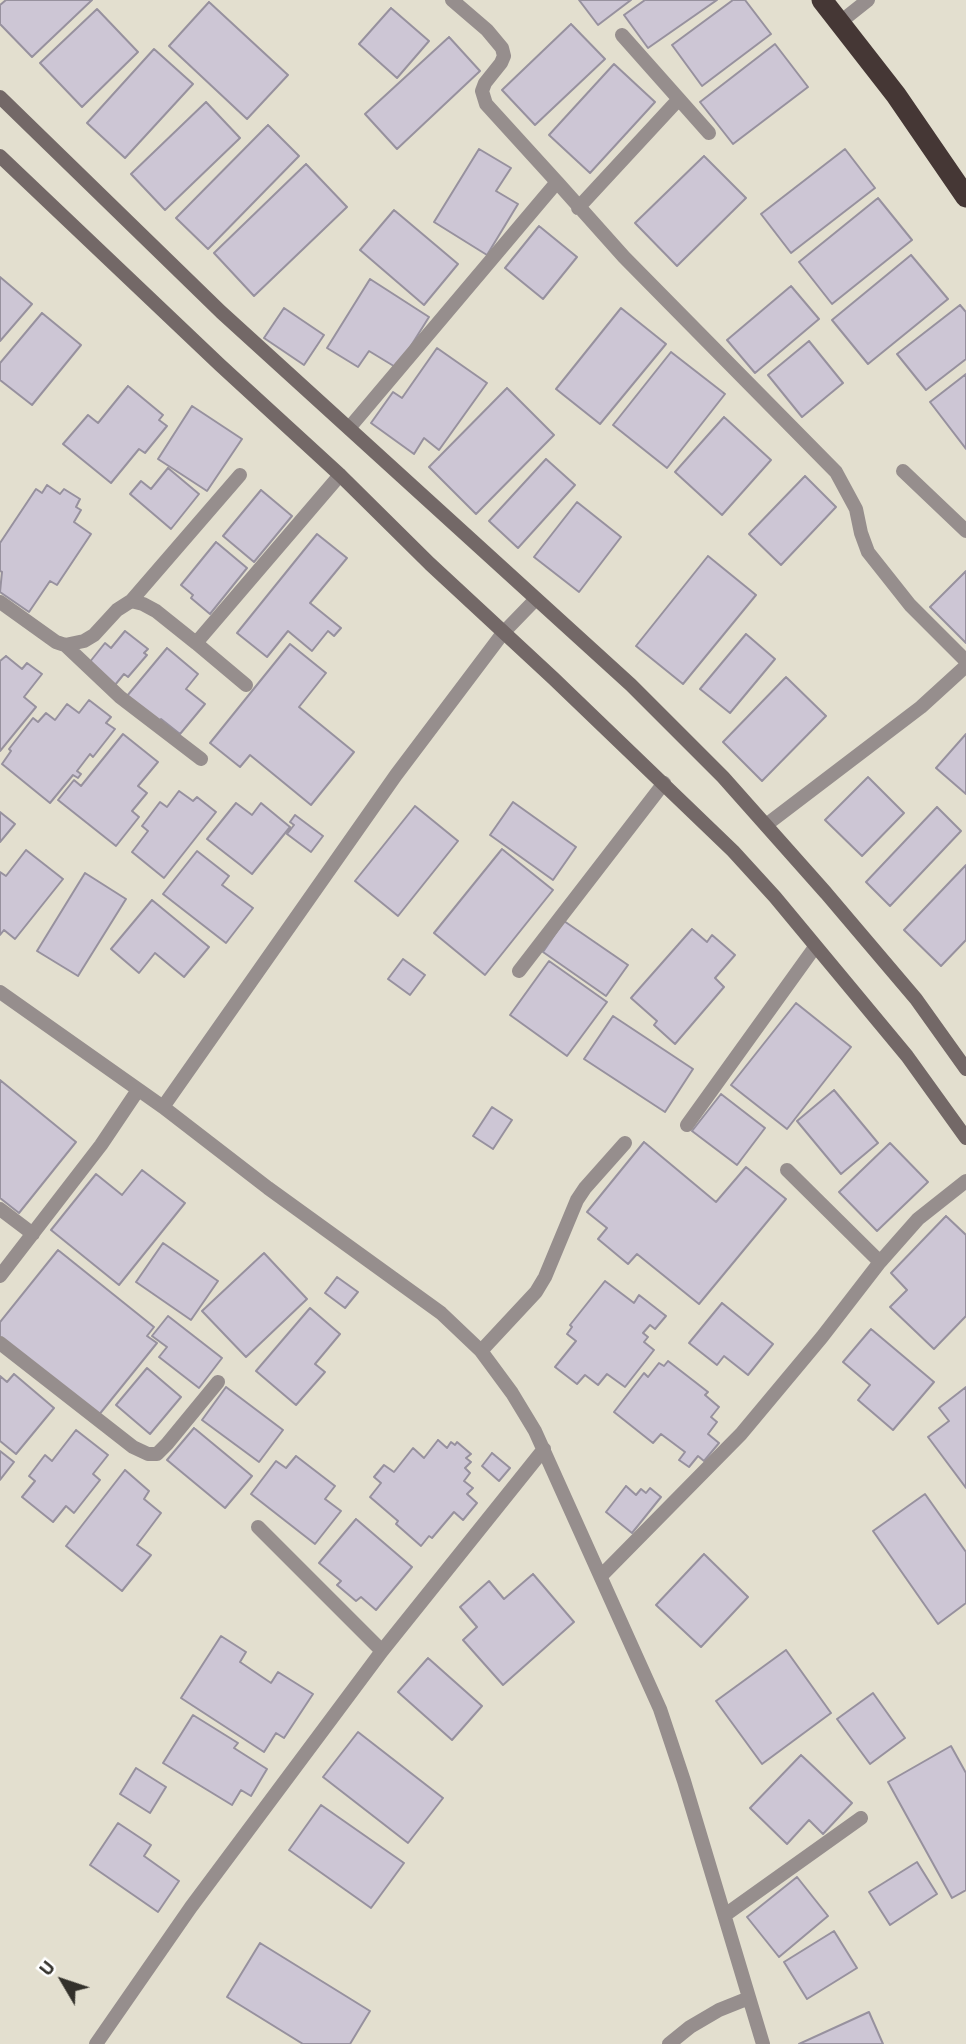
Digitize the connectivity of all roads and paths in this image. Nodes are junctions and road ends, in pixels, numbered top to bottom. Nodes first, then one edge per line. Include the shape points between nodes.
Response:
1 (452, 0) edge
2 (822, 0) edge
3 (868, 0) edge
4 (839, 23) junction
5 (622, 36) dead end
6 (0, 97) edge
7 (678, 100) junction
8 (709, 133) dead end
9 (0, 156) edge
10 (557, 182) junction
11 (966, 197) edge
12 (578, 208) junction
13 (350, 427) junction
14 (903, 471) dead end
15 (240, 475) dead end
16 (341, 475) junction
17 (966, 531) edge
18 (535, 600) junction
19 (131, 601) junction
20 (0, 602) edge
21 (503, 633) junction
22 (197, 643) junction
23 (65, 645) junction
24 (966, 664) edge
25 (246, 685) dead end
26 (201, 759) dead end
27 (664, 783) junction
28 (766, 825) junction
29 (815, 947) junction
30 (519, 971) dead end
31 (0, 992) edge
32 (966, 1069) edge
33 (138, 1090) junction
34 (163, 1107) junction
35 (687, 1125) dead end
36 (966, 1139) edge
37 (625, 1143) dead end
38 (787, 1170) dead end
39 (966, 1181) edge
40 (0, 1209) edge
41 (33, 1234) junction
42 (880, 1262) junction
43 (0, 1276) edge
44 (0, 1343) edge
45 (481, 1351) junction
46 (218, 1382) dead end
47 (544, 1449) junction
48 (258, 1527) dead end
49 (601, 1576) junction
50 (382, 1651) junction
51 (861, 1818) dead end
52 (725, 1915) junction
53 (749, 1998) junction
54 (96, 2044) edge
55 (669, 2044) edge
56 (763, 2044) edge

1 - 10 street via 502,48 501,63 482,91 486,104
2 - 4 highway
3 - 4 street
4 - 11 highway via 896,95
5 - 7 street
6 - 13 street via 221,312
7 - 8 street
7 - 12 street
9 - 16 street
10 - 12 street
10 - 13 street
12 - 24 street via 836,472 856,509 868,552
13 - 18 street
14 - 17 street
15 - 19 street
16 - 21 street
16 - 22 street
18 - 21 street
18 - 28 street via 631,685
19 - 22 street via 156,611
19 - 23 street via 94,635
20 - 23 street
21 - 27 street
21 - 34 street via 396,775
22 - 25 street
23 - 26 street via 120,697
24 - 28 street via 921,707
27 - 29 street via 733,850
27 - 30 street
28 - 32 street via 916,999
29 - 35 street
29 - 36 street via 907,1056
31 - 33 street
33 - 34 street
33 - 41 street
34 - 45 street via 441,1313
37 - 45 street via 577,1200 536,1292
38 - 42 street
39 - 42 street via 918,1219
40 - 41 street
41 - 43 street
42 - 49 street via 741,1434
44 - 46 street via 148,1454 157,1454 167,1444
45 - 47 street
47 - 49 street
47 - 50 street
48 - 50 street
49 - 52 street via 660,1709
50 - 54 street via 191,1907
51 - 52 street
52 - 53 street
53 - 55 street via 719,2010
53 - 56 street

